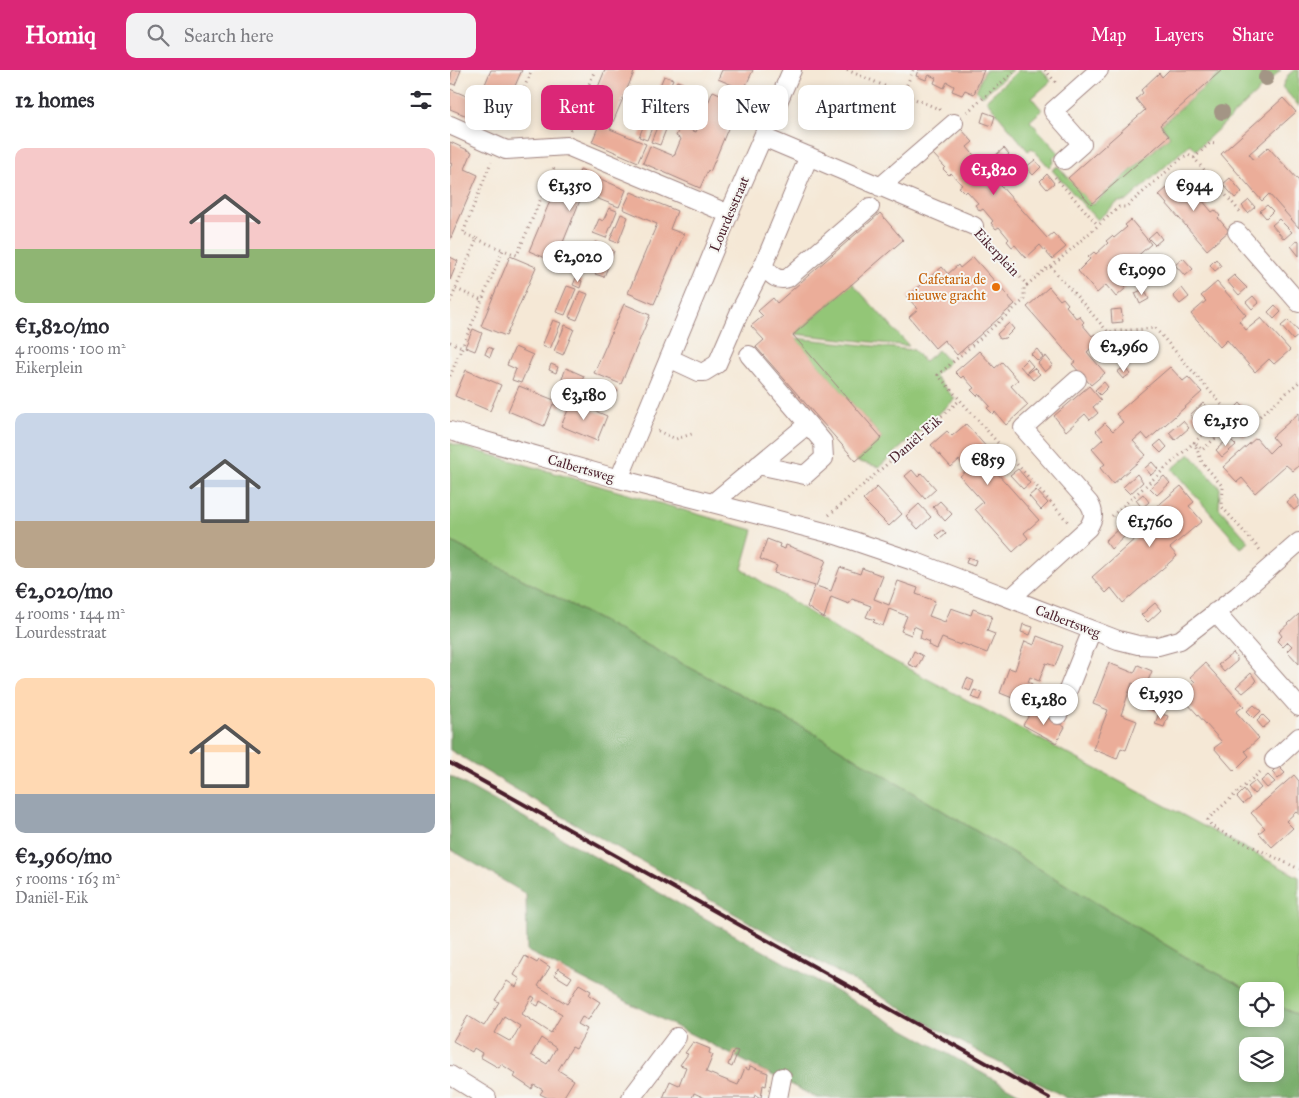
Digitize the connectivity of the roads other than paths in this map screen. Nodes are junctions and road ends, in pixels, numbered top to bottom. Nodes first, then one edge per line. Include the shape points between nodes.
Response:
1 (792, 70) edge
2 (1099, 70) edge
3 (957, 120) road end
4 (450, 126) edge
5 (763, 137) junction
6 (809, 156) junction
7 (1064, 160) road end
8 (880, 187) junction
9 (870, 208) dead end
10 (729, 214) junction
11 (974, 226) road end
12 (1237, 232) road end
13 (763, 266) junction
14 (1299, 303) edge
15 (749, 355) dead end
16 (668, 358) junction
17 (1077, 380) dead end
18 (808, 424) junction
19 (450, 432) edge
20 (758, 465) junction
21 (619, 479) junction
22 (713, 503) junction
23 (1299, 542) edge
24 (1010, 598) junction
25 (1216, 612) junction
26 (1092, 630) junction
27 (1299, 707) edge
28 (1058, 715) dead end
29 (1299, 737) edge
30 (1274, 760) road end
31 (677, 1037) dead end
32 (450, 1075) edge
33 (782, 1077) dead end
34 (488, 1098) edge
35 (631, 1098) edge
36 (778, 1098) edge

1 - 5 street, Lourdesstraat
2 - 7 street via 1053,111 1082,144
3 - 8 street
4 - 10 street via 506,150 567,146
5 - 6 street, Eikerplein
5 - 10 street, Lourdesstraat
6 - 8 street, Eikerplein
6 - 13 street
8 - 11 street, Eikerplein
9 - 13 street via 788,278 777,279
10 - 16 street, Lourdesstraat
12 - 14 street
13 - 16 street via 717,364 699,372
15 - 18 street
16 - 21 street, Lourdesstraat
17 - 24 street via 1023,428 1089,503 1094,516 1088,528
18 - 20 street
18 - 20 street via 823,442 824,458 805,475
19 - 21 street, Calbertsweg
20 - 22 street
21 - 22 street, Calbertsweg
22 - 24 street, Calbertsweg via 836,535
23 - 25 street, Calbertsweg
24 - 26 street, Calbertsweg
25 - 26 street, Calbertsweg via 1180,640 1158,646 1138,645
25 - 27 street
26 - 28 street
29 - 30 street
31 - 35 street
32 - 34 street
33 - 36 street

